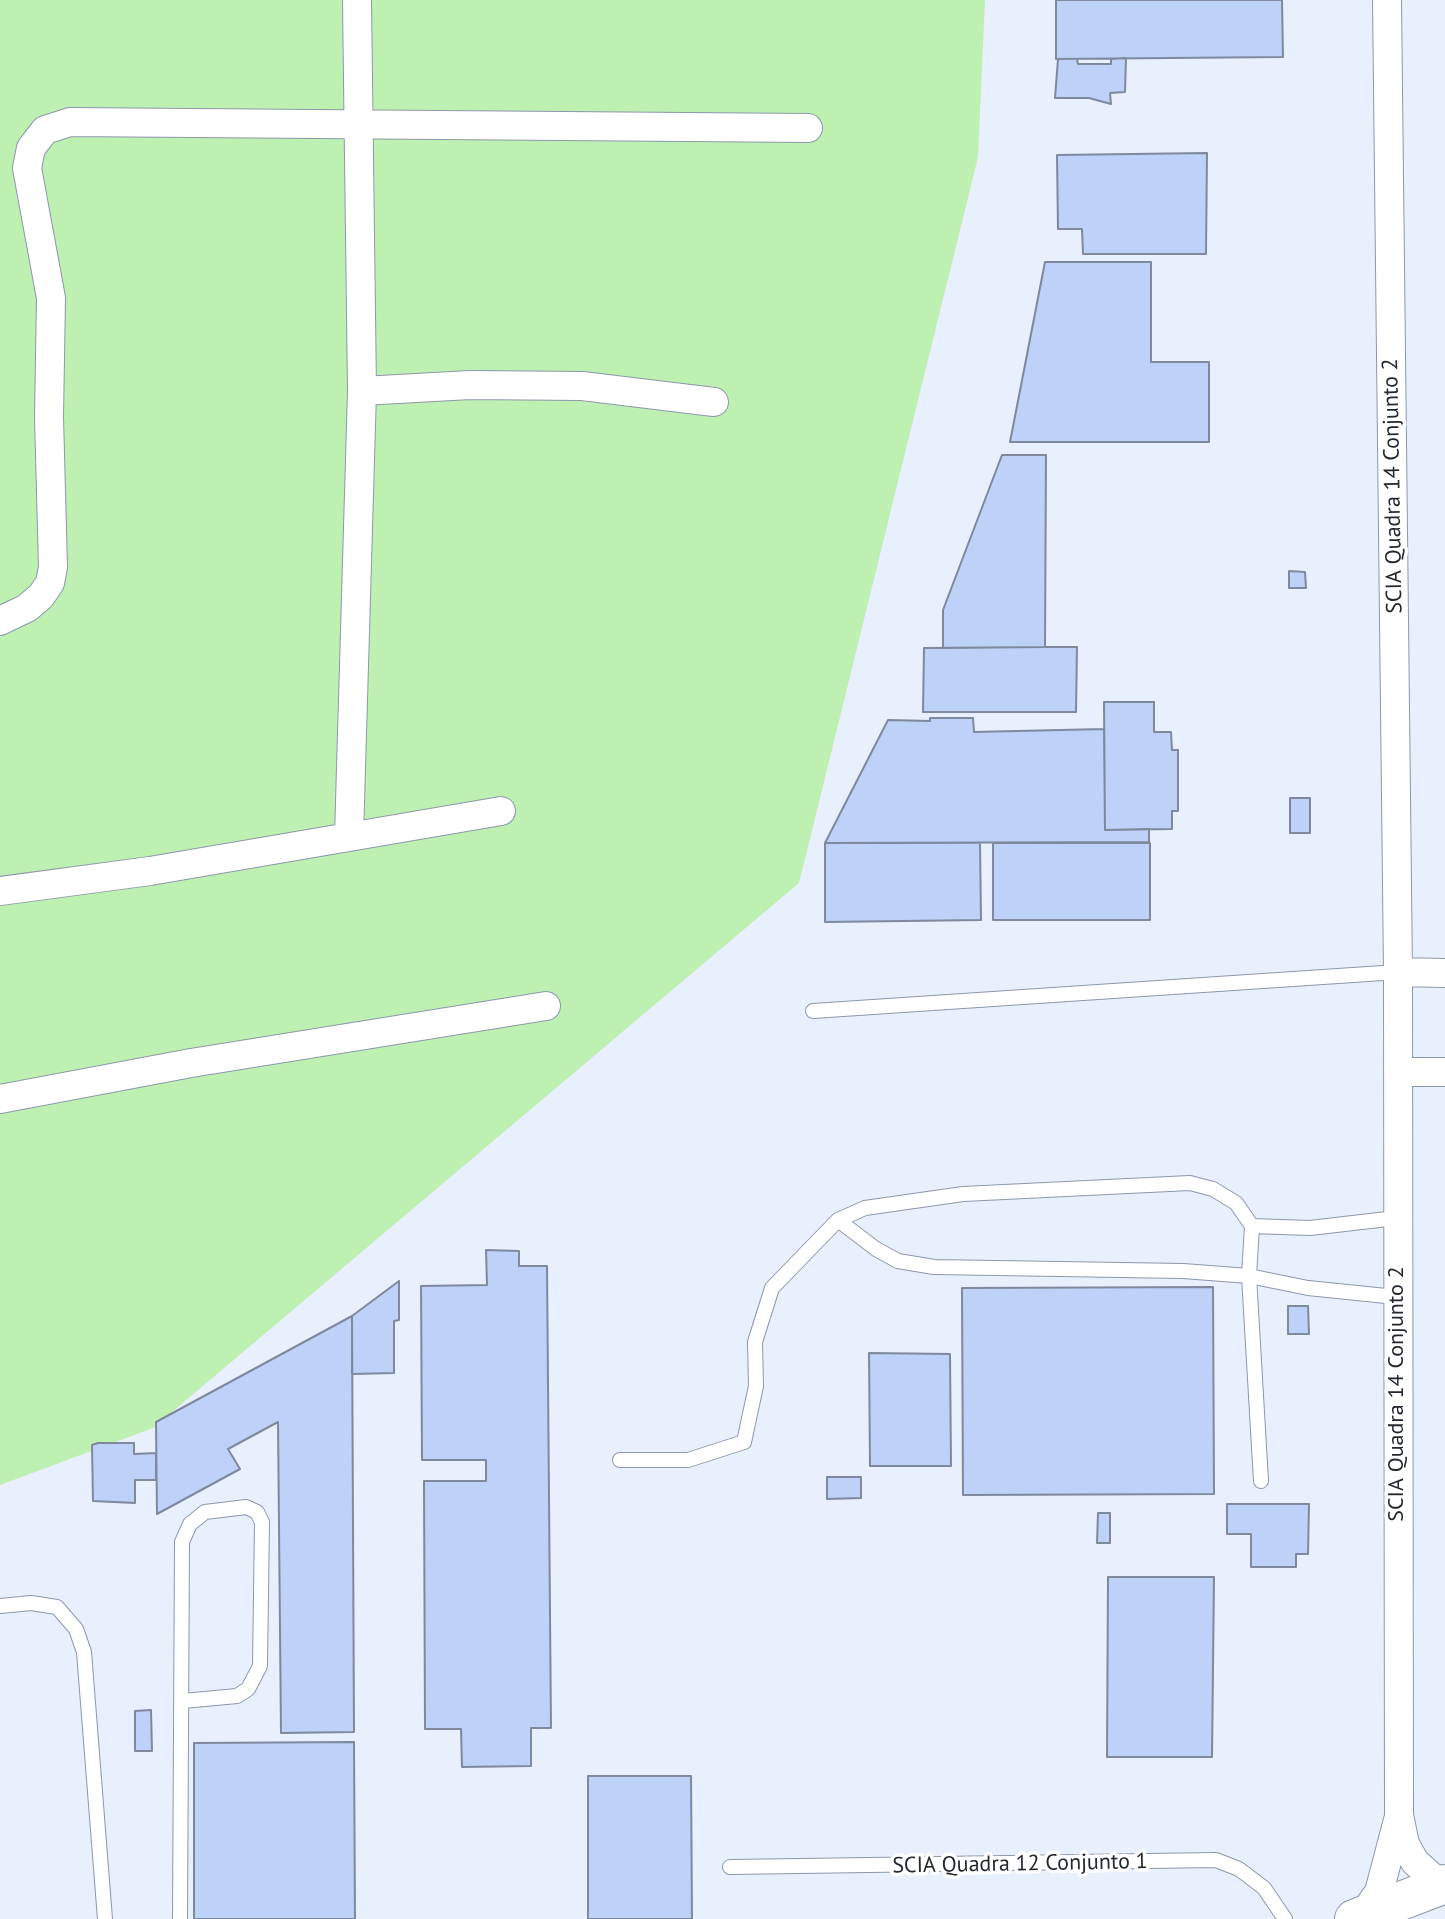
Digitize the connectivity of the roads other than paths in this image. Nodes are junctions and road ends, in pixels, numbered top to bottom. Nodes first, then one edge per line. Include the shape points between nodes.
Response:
1 (357, 0) edge
2 (1387, 0) edge
3 (358, 126) junction
4 (808, 128) dead end
5 (362, 391) junction
6 (714, 402) dead end
7 (0, 621) edge
8 (501, 811) dead end
9 (349, 837) junction
10 (0, 891) edge
11 (1398, 972) junction
12 (1445, 973) edge
13 (546, 1006) dead end
14 (813, 1011) dead end
15 (1398, 1072) junction
16 (1445, 1072) edge
17 (0, 1099) edge
18 (1396, 1218) junction
19 (838, 1220) junction
20 (1252, 1226) junction
21 (1249, 1276) junction
22 (1396, 1297) junction
23 (620, 1460) dead end
24 (1261, 1481) dead end
25 (0, 1606) edge
26 (183, 1701) junction
27 (1399, 1815) junction
28 (730, 1867) dead end
29 (1444, 1885) edge
30 (1358, 1917) edge
31 (105, 1919) edge
32 (180, 1919) edge
33 (1285, 1919) edge

1 - 3 street
2 - 11 street, SCIA Quadra 14 Conjunto 2
3 - 4 street
3 - 5 street
3 - 7 street via 70,122 45,130 31,148 27,168 53,336 53,567 41,596
5 - 6 street via 582,386
5 - 9 street
8 - 9 street
9 - 10 street
11 - 12 street
11 - 14 lane
11 - 15 street, SCIA Quadra 14 Conjunto 2
13 - 17 street
15 - 16 street
15 - 18 street, SCIA Quadra 14 Conjunto 2
18 - 20 lane via 1310,1228
18 - 22 street, SCIA Quadra 14 Conjunto 2
19 - 20 lane via 865,1208 963,1194 1190,1183 1236,1203
19 - 21 lane via 898,1261 934,1267
19 - 23 lane via 772,1288 755,1342 756,1386 744,1442 688,1460
20 - 21 lane
21 - 22 lane
21 - 24 lane
22 - 27 street, SCIA Quadra 14 Conjunto 2
25 - 31 lane via 57,1607 76,1629 84,1652
26 - 26 lane via 237,1696 248,1689 260,1666 262,1522 246,1507 205,1512 190,1524 182,1542
26 - 32 lane
27 - 29 street via 1410,1853
27 - 30 street via 1379,1892
28 - 33 lane, SCIA Quadra 12 Conjunto 1 via 1216,1860 1264,1888
29 - 30 main road

